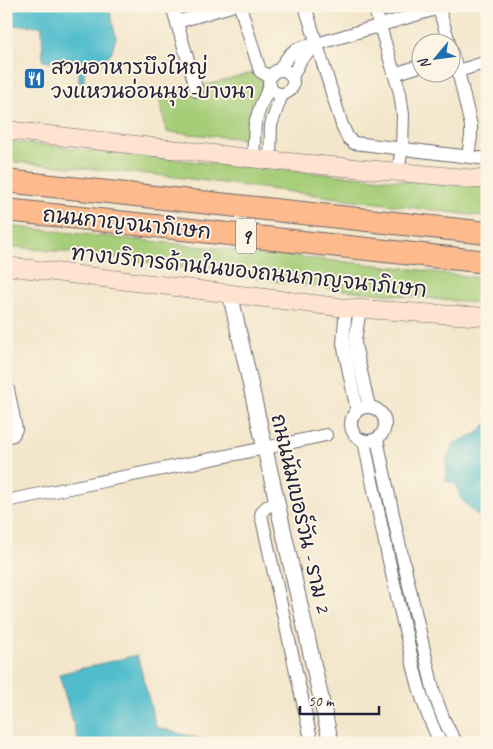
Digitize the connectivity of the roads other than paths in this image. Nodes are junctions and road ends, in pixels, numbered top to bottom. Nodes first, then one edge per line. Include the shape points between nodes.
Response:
1 (172, 6) edge
2 (231, 6) edge
3 (240, 6) edge
4 (305, 6) edge
5 (374, 6) edge
6 (438, 7) edge
7 (177, 22) junction
8 (380, 26) junction
9 (446, 32) edge
10 (317, 44) junction
11 (487, 62) edge
12 (410, 69) edge
13 (460, 70) edge
14 (394, 74) junction
15 (292, 77) junction
16 (273, 78) junction
17 (460, 79) edge
18 (197, 90) dead end
19 (282, 94) junction
20 (6, 130) edge
21 (402, 148) junction
22 (468, 156) junction
23 (487, 158) edge
24 (261, 159) junction
25 (398, 172) junction
26 (487, 180) edge
27 (6, 181) edge
28 (6, 210) edge
29 (487, 233) edge
30 (487, 262) edge
31 (6, 266) edge
32 (230, 293) junction
33 (353, 308) junction
34 (487, 318) edge
35 (8, 389) dead end
36 (363, 409) junction
37 (326, 434) dead end
38 (6, 437) edge
39 (377, 439) junction
40 (364, 441) junction
41 (265, 448) junction
42 (6, 502) edge
43 (277, 502) junction
44 (307, 634) junction
45 (288, 639) junction
46 (312, 743) edge
47 (331, 743) edge
48 (441, 743) edge
49 (457, 743) edge

1 - 7 street
2 - 7 street
3 - 16 street via 260,71
4 - 10 street
5 - 8 street
6 - 8 street
6 - 9 street
7 - 18 street
8 - 10 street
8 - 14 street
10 - 15 street via 301,59
10 - 16 street via 300,47 289,55
10 - 21 street via 348,138 354,143
11 - 13 street
12 - 14 street
14 - 21 street via 404,115
15 - 16 street via 287,71
15 - 19 street via 292,88
16 - 19 street via 274,92
16 - 24 street via 255,122
17 - 22 street via 471,126
19 - 24 street
20 - 24 main road
21 - 22 street
21 - 25 street
22 - 23 street
24 - 25 main road
25 - 26 main road
27 - 29 highway, ถนนกาญจนาภิเษก / 9
28 - 30 highway, ถนนกาญจนาภิเษก / 9
31 - 32 main road, ทางบริการด้านในของถนนกาญจนาภิเษก
32 - 33 main road, ทางบริการด้านในของถนนกาญจนาภิเษก
32 - 41 street, ถนนนัมเบอร์วัน - ราม 2
33 - 34 main road, ทางบริการด้านในของถนนกาญจนาภิเษก
33 - 36 street
35 - 38 street via 16,429 13,435
36 - 39 street via 379,411 382,415 384,431
36 - 40 street via 352,418 351,427 355,436
37 - 41 street
39 - 40 street
39 - 49 street via 434,693
40 - 48 street via 392,578 422,699
41 - 42 street
41 - 43 street, ถนนนัมเบอร์วัน - ราม 2
43 - 44 street, ถนนนัมเบอร์วัน - ราม 2
43 - 45 street via 265,507 260,515
44 - 45 street
44 - 47 street, ถนนนัมเบอร์วัน - ราม 2
45 - 46 street

